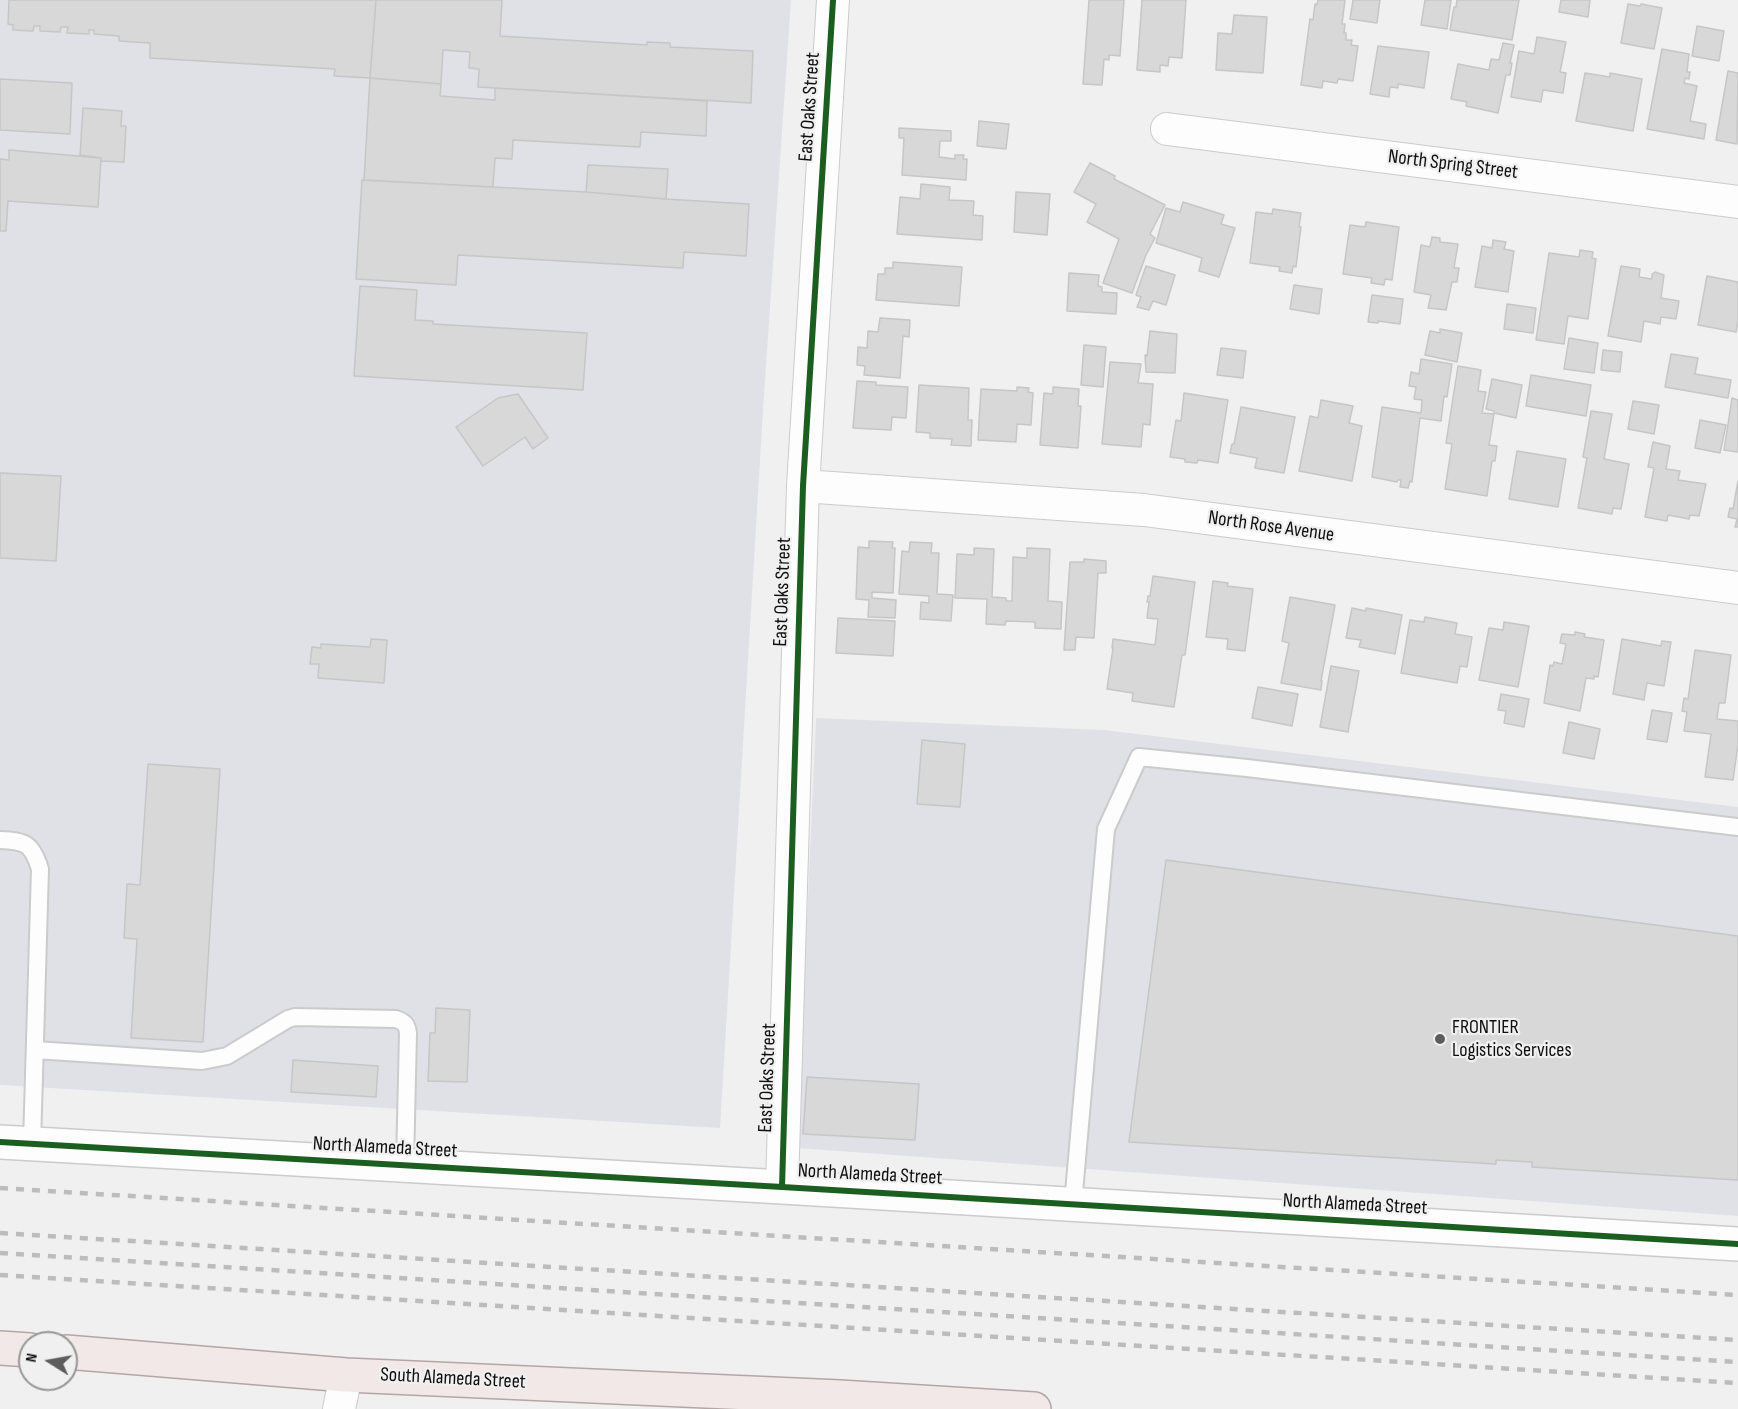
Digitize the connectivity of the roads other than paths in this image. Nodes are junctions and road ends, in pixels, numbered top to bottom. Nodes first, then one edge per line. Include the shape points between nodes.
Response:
1 (834, 0) edge
2 (1167, 129) dead end
3 (1738, 202) edge
4 (802, 486) junction
5 (1738, 588) edge
6 (1738, 827) edge
7 (0, 840) edge
8 (34, 1050) junction
9 (0, 1142) edge
10 (32, 1144) junction
11 (405, 1165) junction
12 (782, 1187) junction
13 (1073, 1204) junction
14 (1738, 1244) edge
15 (0, 1348) edge
16 (18, 1349) edge
17 (78, 1354) edge
18 (346, 1375) junction
19 (839, 1403) edge
20 (339, 1409) edge
21 (1034, 1409) edge

1 - 4 street, East Oaks Street
2 - 3 street, North Spring Street
4 - 5 street, North Rose Avenue via 1144,510
4 - 12 street, East Oaks Street
6 - 13 lane via 1138,757 1106,829
7 - 8 lane via 24,843 36,854 40,869
8 - 10 lane
8 - 11 lane via 202,1061 227,1056 288,1018 396,1019 408,1027
9 - 10 street, North Alameda Street
10 - 11 street, North Alameda Street
11 - 12 street, North Alameda Street
12 - 13 street, North Alameda Street
13 - 14 street, North Alameda Street
15 - 16 main road
17 - 18 main road, South Alameda Street
18 - 19 main road, South Alameda Street
18 - 20 street
19 - 21 main road

